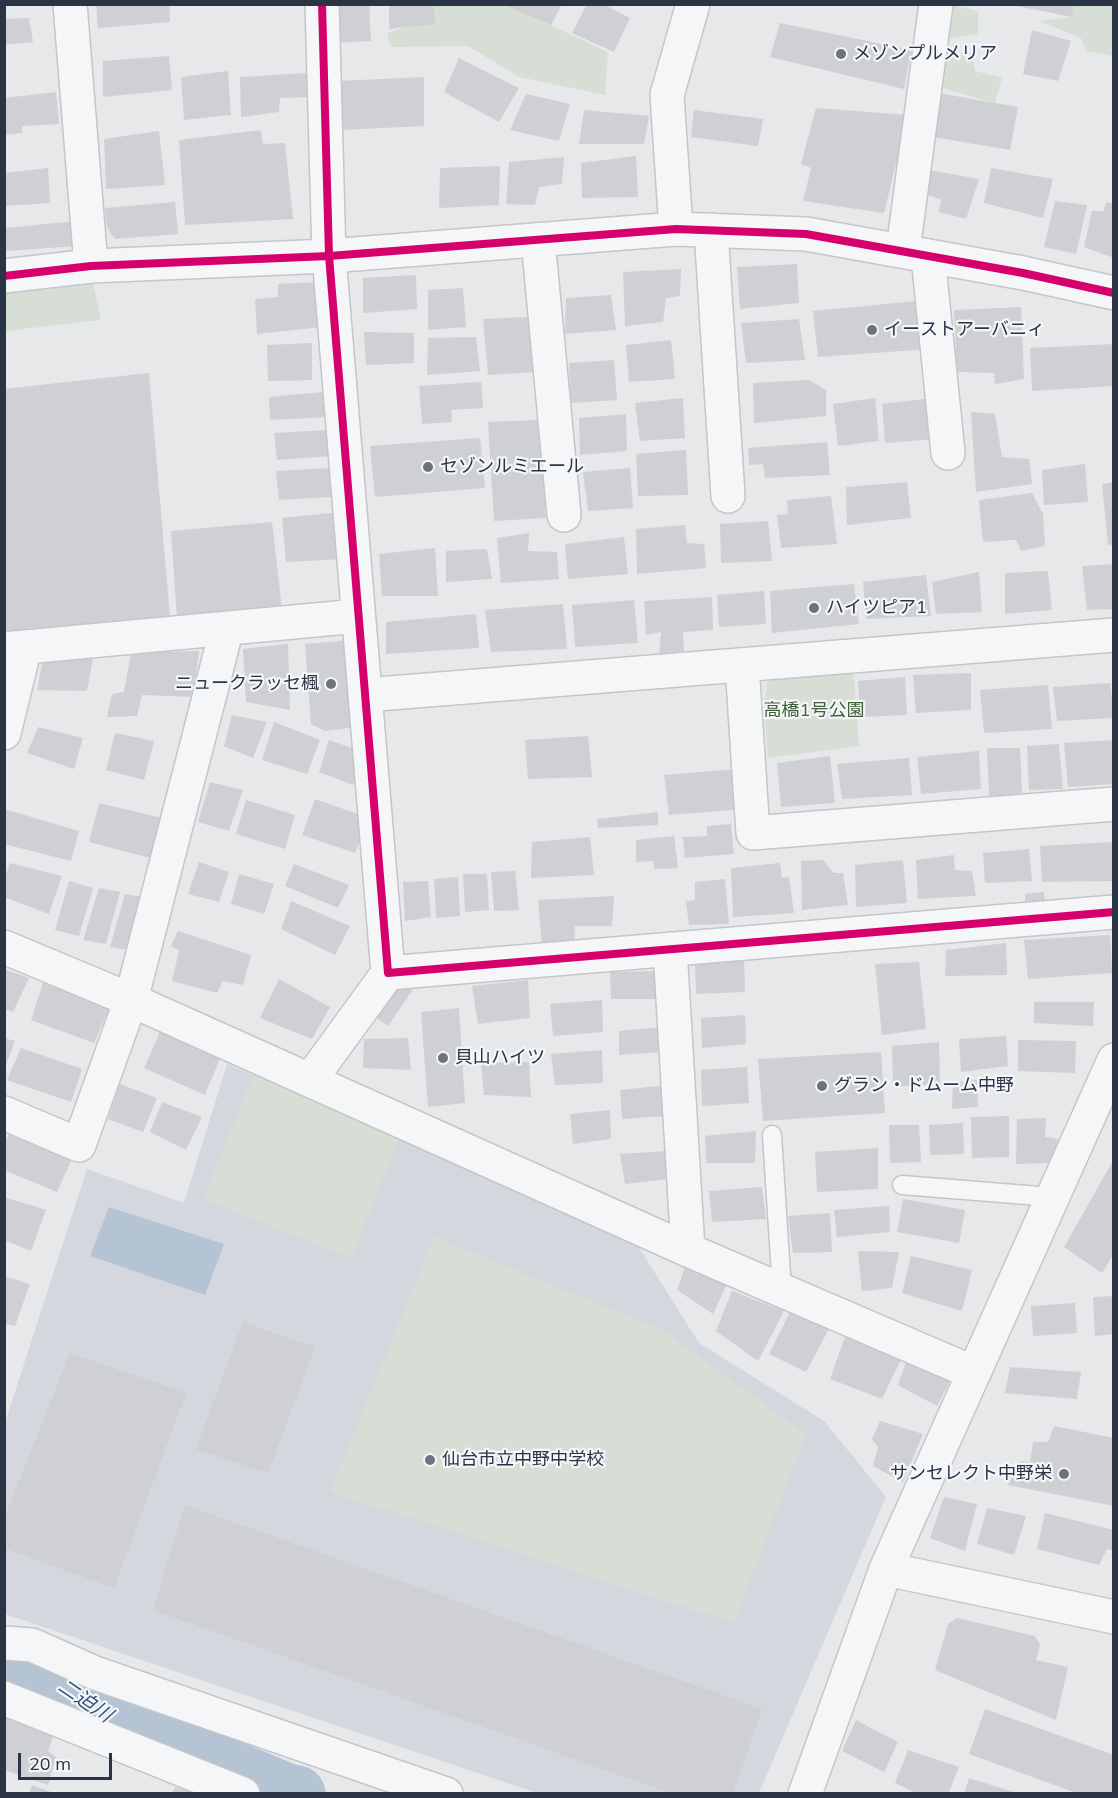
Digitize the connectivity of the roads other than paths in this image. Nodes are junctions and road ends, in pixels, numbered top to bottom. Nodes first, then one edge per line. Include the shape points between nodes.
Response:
1 (70, 4) edge
2 (322, 4) edge
3 (693, 4) edge
4 (936, 4) edge
5 (676, 229) junction
6 (711, 230) junction
7 (538, 240) junction
8 (915, 253) junction
9 (329, 256) junction
10 (91, 266) junction
11 (4, 276) edge
12 (1113, 293) edge
13 (948, 453) dead end
14 (728, 496) dead end
15 (564, 515) dead end
16 (358, 616) junction
17 (227, 628) junction
18 (1113, 635) edge
19 (15, 648) edge
20 (742, 665) junction
21 (365, 695) junction
22 (4, 733) edge
23 (1113, 804) edge
24 (1113, 912) edge
25 (4, 947) edge
26 (670, 949) junction
27 (388, 972) junction
28 (131, 1000) junction
29 (1113, 1060) edge
30 (310, 1080) junction
31 (4, 1113) edge
32 (772, 1135) dead end
33 (902, 1185) dead end
34 (1052, 1197) junction
35 (688, 1250) junction
36 (782, 1290) junction
37 (974, 1373) junction
38 (886, 1569) junction
39 (1113, 1617) edge
40 (4, 1643) edge
41 (4, 1698) edge
42 (243, 1794) edge
43 (446, 1794) edge
44 (805, 1794) edge

1 - 10 street
2 - 9 street
3 - 5 street via 668,95
4 - 8 street
5 - 6 street
5 - 7 street
6 - 8 street via 806,234
6 - 14 street
7 - 9 street
7 - 15 street
8 - 12 street
8 - 13 street
9 - 10 street
9 - 16 street
10 - 11 street
16 - 17 street
16 - 21 street
17 - 19 street
17 - 28 street
18 - 20 street
19 - 22 street
20 - 21 street
20 - 23 street via 753,833
21 - 27 street
24 - 26 street
25 - 28 street
26 - 27 street
26 - 35 street
27 - 30 street
28 - 30 street
28 - 31 street via 79,1145
29 - 34 street
30 - 35 street
32 - 36 lane
33 - 34 lane
34 - 37 street
35 - 36 street
36 - 37 street
37 - 38 street
38 - 39 street
38 - 44 street
40 - 43 street via 32,1645 95,1673
41 - 42 street

